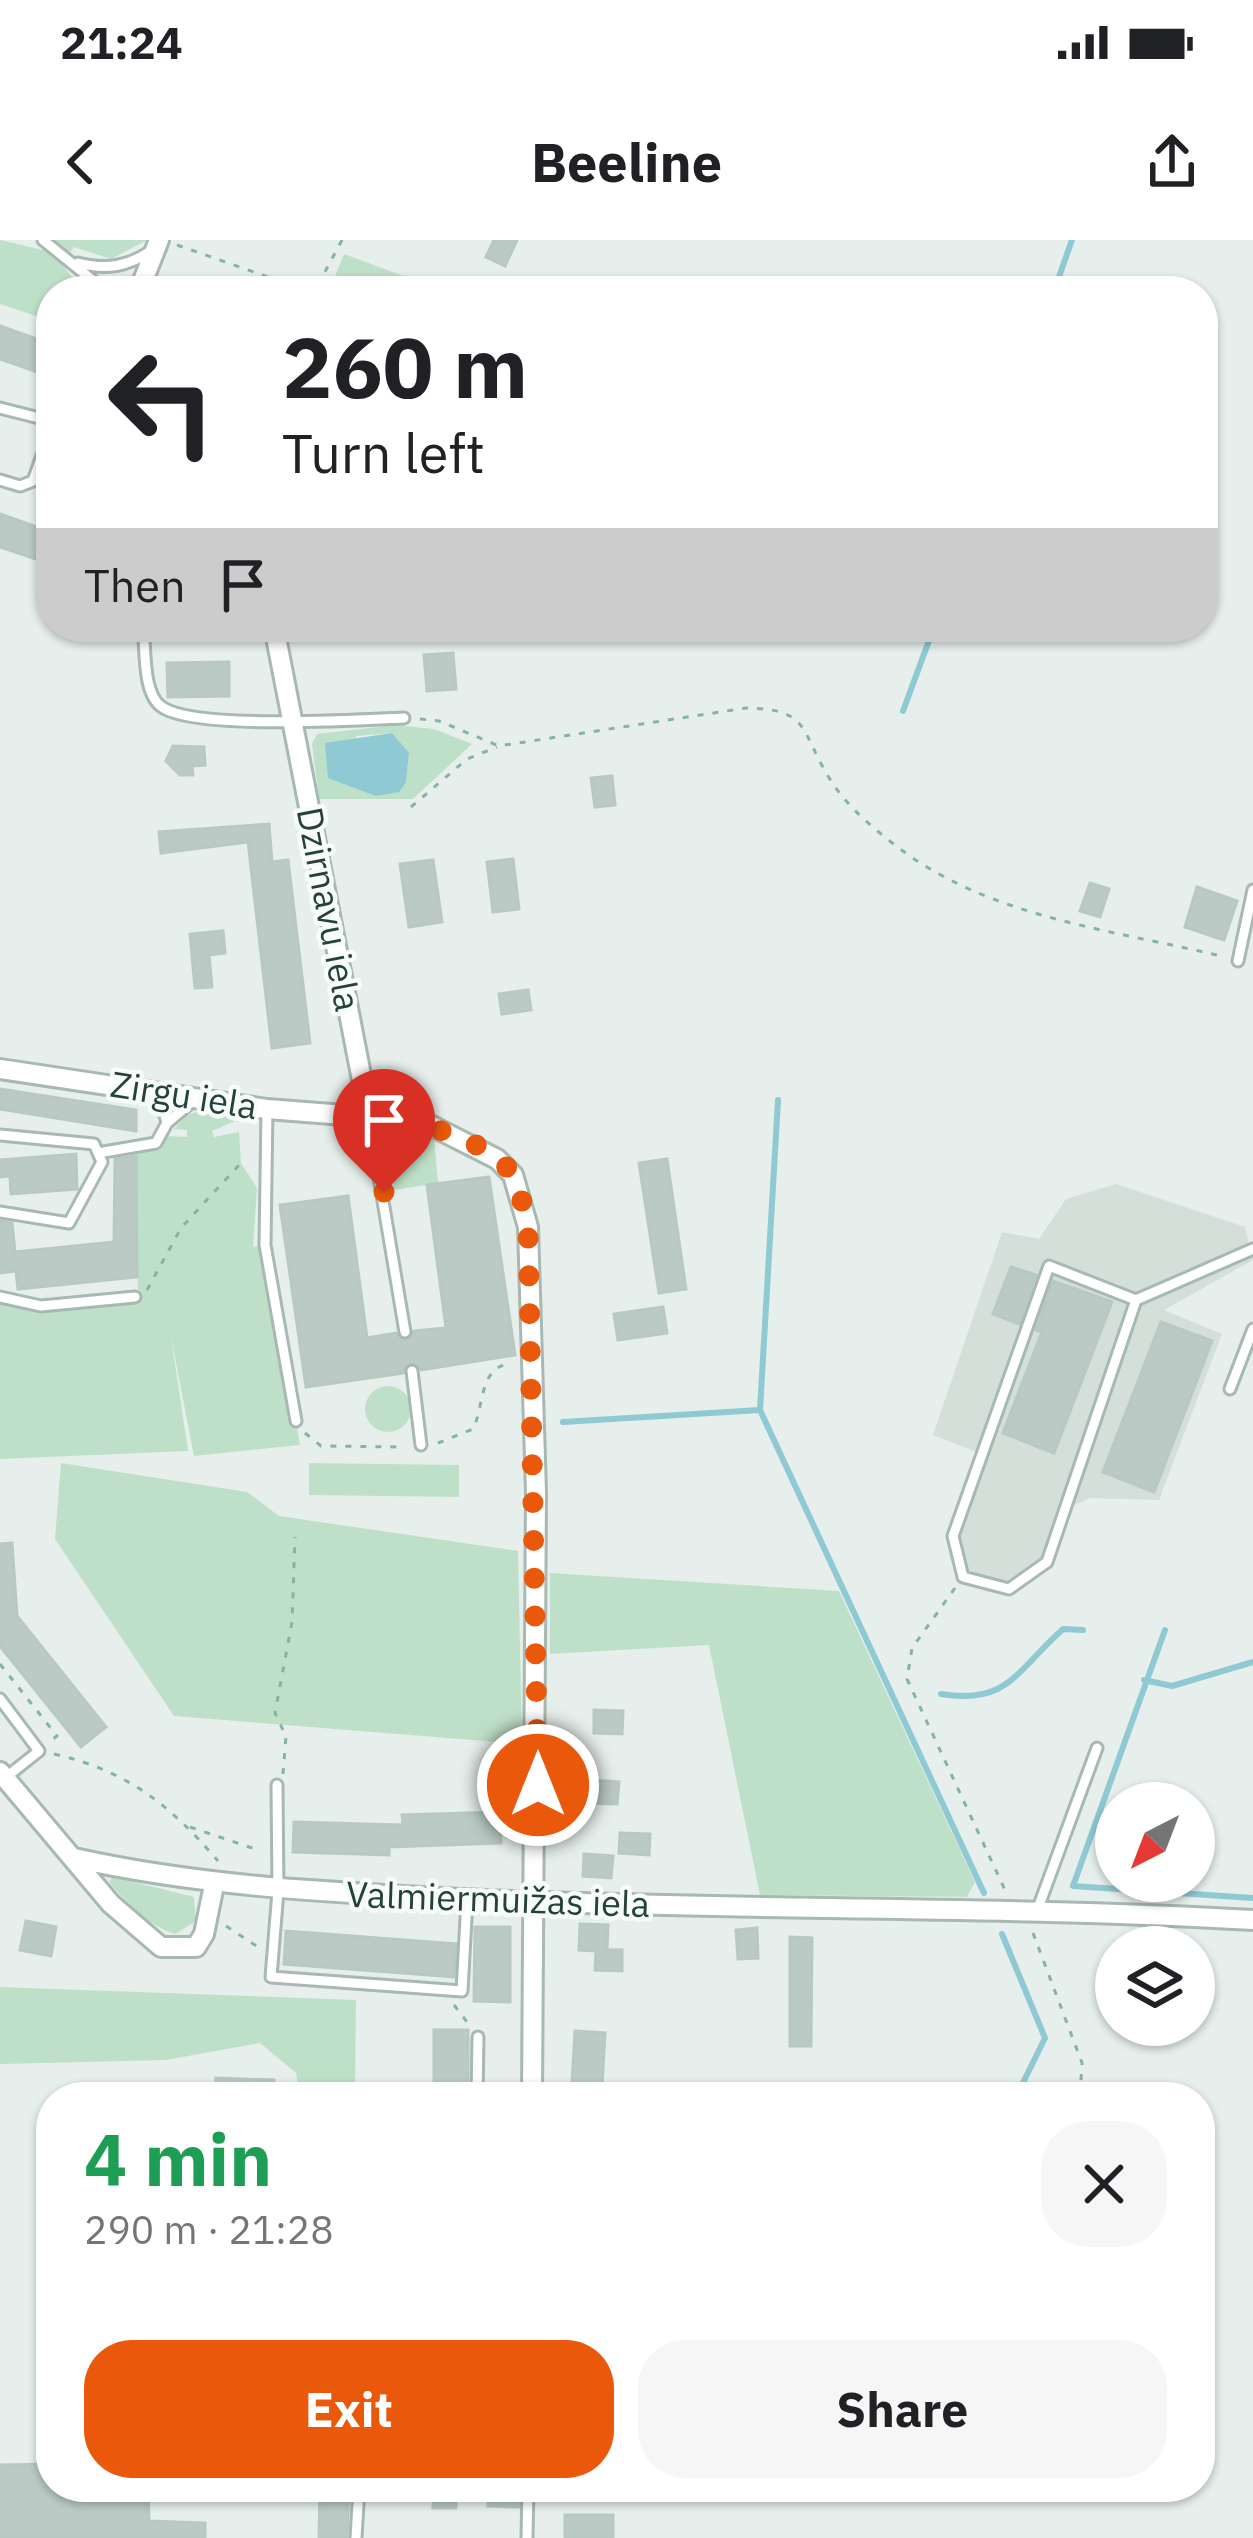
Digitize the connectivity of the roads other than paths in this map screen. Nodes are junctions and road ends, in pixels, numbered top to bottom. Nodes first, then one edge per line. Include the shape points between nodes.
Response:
1 (44, 240) edge
2 (160, 242) edge
3 (78, 263) junction
4 (91, 276) edge
5 (145, 276) edge
6 (0, 408) edge
7 (36, 417) edge
8 (36, 472) edge
9 (0, 480) edge
10 (145, 642) edge
11 (277, 642) edge
12 (404, 718) road end
13 (295, 722) junction
14 (1253, 890) edge
15 (1238, 961) road end
16 (0, 1069) edge
17 (158, 1090) junction
18 (198, 1096) junction
19 (267, 1109) junction
20 (369, 1116) junction
21 (167, 1123) junction
22 (0, 1135) edge
23 (98, 1153) junction
24 (0, 1212) edge
25 (1253, 1249) edge
26 (0, 1297) edge
27 (136, 1297) road end
28 (1136, 1300) junction
29 (1253, 1329) edge
30 (405, 1332) dead end
31 (412, 1371) dead end
32 (1229, 1388) dead end
33 (296, 1421) dead end
34 (421, 1445) dead end
35 (0, 1699) edge
36 (1096, 1748) dead end
37 (2, 1775) edge
38 (278, 1785) road end
39 (74, 1858) junction
40 (214, 1885) junction
41 (278, 1891) junction
42 (467, 1899) junction
43 (531, 1903) junction
44 (1025, 1908) junction
45 (1253, 1920) edge
46 (478, 2037) road end
47 (477, 2082) edge
48 (532, 2082) edge
49 (358, 2502) edge
50 (528, 2502) edge
51 (356, 2538) edge
52 (527, 2538) edge

1 - 3 lane
2 - 3 lane via 134,263
2 - 5 street
3 - 4 lane
6 - 7 lane
8 - 9 lane via 20,485
10 - 13 lane via 151,694 162,707
11 - 13 street, Dzirnavu iela
12 - 13 lane
13 - 20 street, Dzirnavu iela
14 - 15 lane
16 - 17 street, Zirgu iela
17 - 18 street, Zirgu iela
17 - 21 lane
18 - 19 street, Zirgu iela
18 - 21 lane
19 - 20 street, Zirgu iela
19 - 33 lane via 265,1245
20 - 30 lane
20 - 43 street via 422,1121 497,1159 513,1175 528,1227 538,1762
21 - 23 lane via 156,1143
22 - 23 lane via 94,1144
23 - 24 lane via 102,1162 69,1222
25 - 28 lane
26 - 27 lane via 41,1306
28 - 28 lane via 1048,1562 1009,1589 963,1577 953,1536 1049,1266
29 - 32 lane
31 - 34 lane
35 - 37 lane via 38,1750
36 - 44 lane
37 - 39 street
38 - 41 lane
39 - 40 street, Valmiermuižas iela
39 - 40 street via 160,1947 196,1947
40 - 41 street, Valmiermuižas iela
41 - 42 street, Valmiermuižas iela
41 - 42 lane via 271,1977 462,1991
42 - 43 street, Valmiermuižas iela
43 - 44 street, Valmiermuižas iela
43 - 48 street
44 - 45 street, Valmiermuižas iela
46 - 47 lane
49 - 51 lane
50 - 52 lane

